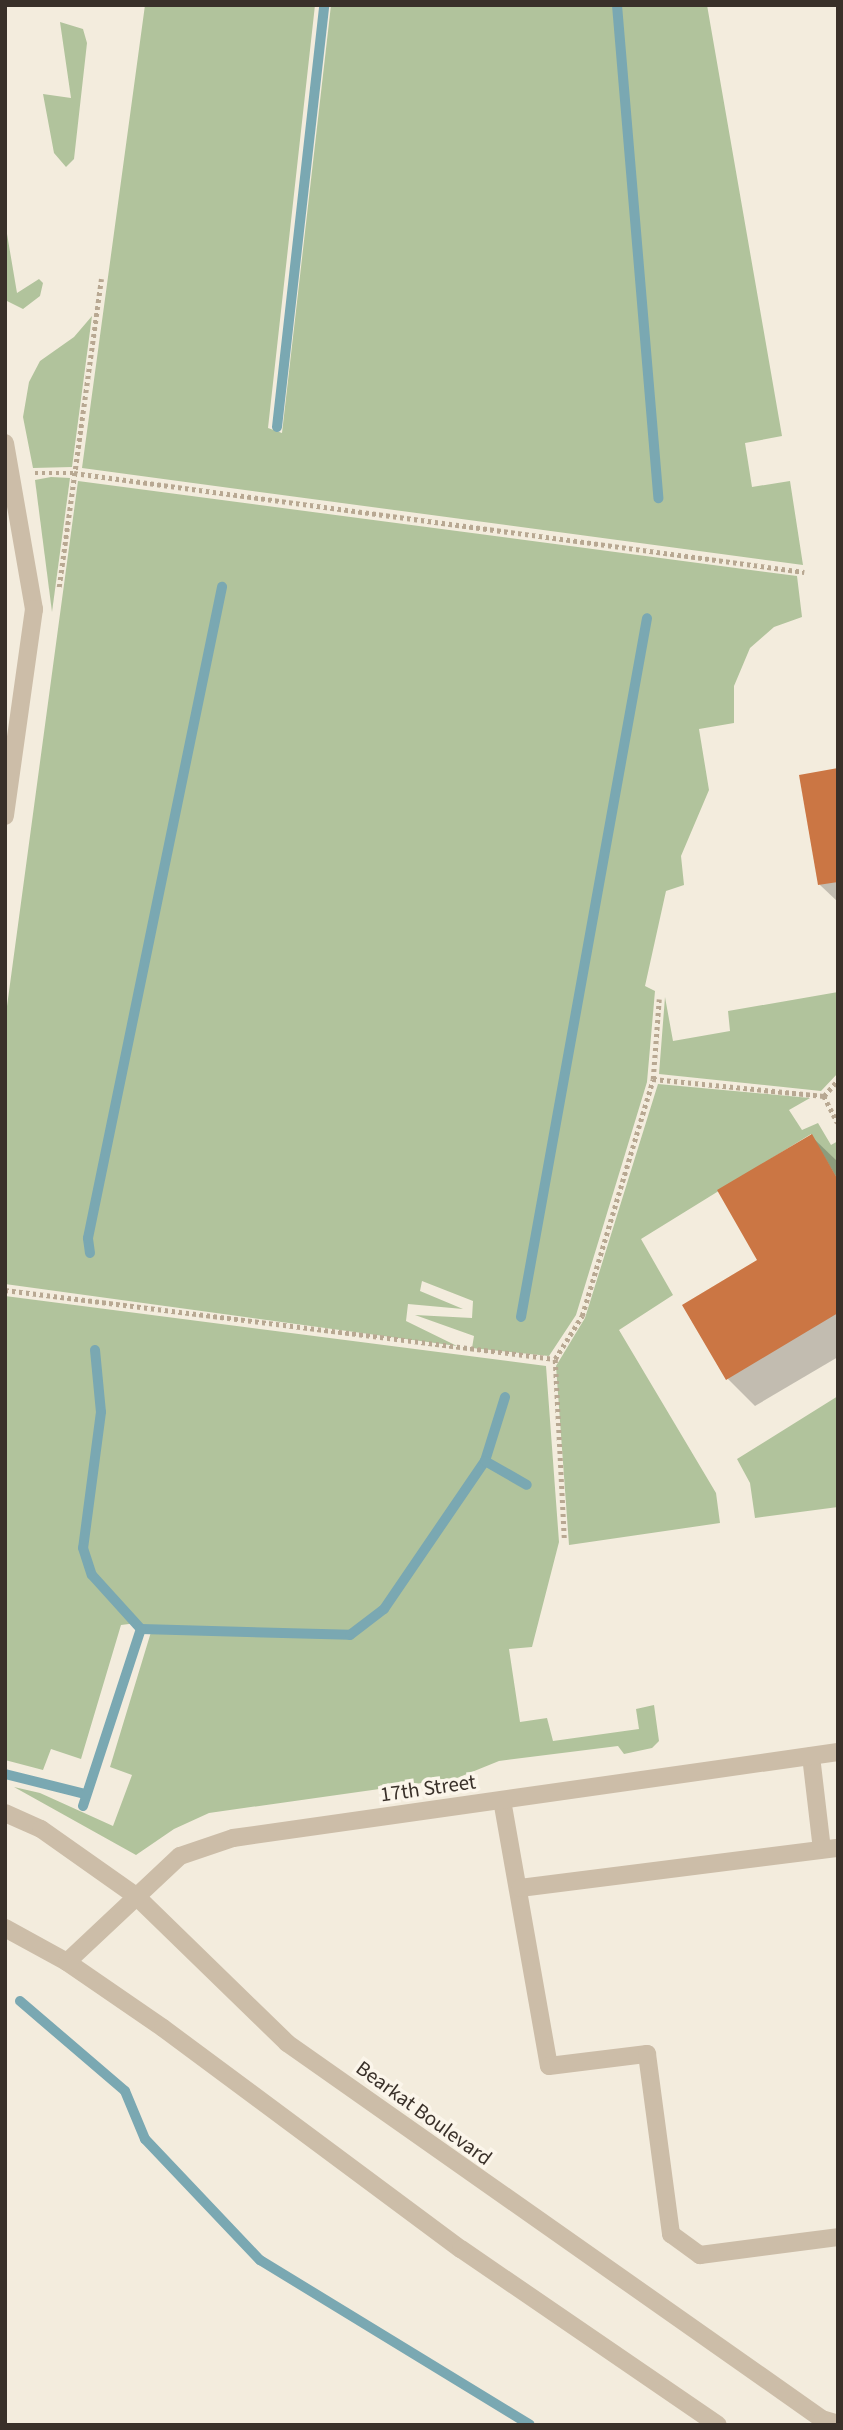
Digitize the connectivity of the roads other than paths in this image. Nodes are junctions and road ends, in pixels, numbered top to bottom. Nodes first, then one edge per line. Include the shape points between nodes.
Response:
1 (5, 443) edge
2 (5, 817) edge
3 (838, 1752) edge
4 (811, 1756) junction
5 (502, 1800) junction
6 (5, 1814) edge
7 (830, 1848) edge
8 (520, 1888) junction
9 (136, 1896) junction
10 (5, 1928) edge
11 (67, 1962) junction
12 (838, 2236) edge
13 (838, 2424) edge
14 (718, 2425) edge

1 - 2 street via 34,609
3 - 4 street, 17th Street
4 - 5 street, 17th Street
4 - 7 street
5 - 8 street
5 - 9 street, 17th Street via 233,1838 180,1856
6 - 9 street, Bearkat Boulevard via 41,1829
7 - 8 street
8 - 12 street via 549,2066 647,2054 671,2234 700,2255
9 - 11 street, 17th Street
9 - 13 street, Bearkat Boulevard via 287,2043 811,2411
10 - 11 street
11 - 14 street via 461,2249

